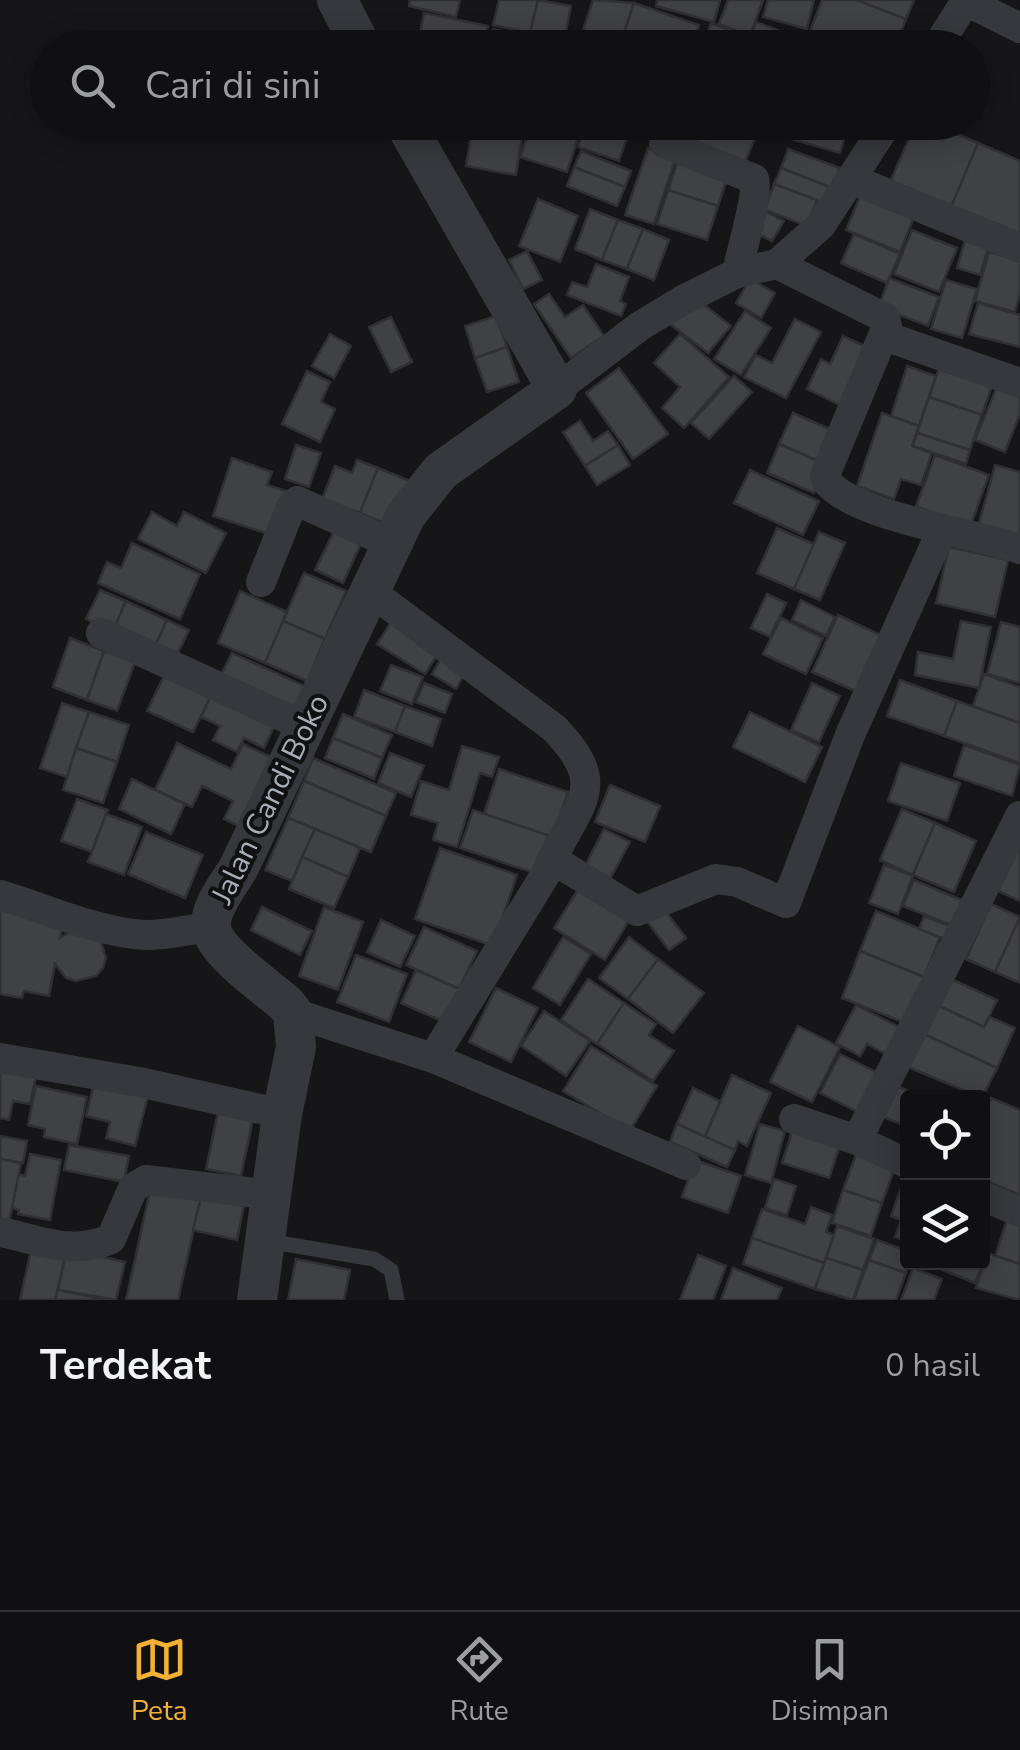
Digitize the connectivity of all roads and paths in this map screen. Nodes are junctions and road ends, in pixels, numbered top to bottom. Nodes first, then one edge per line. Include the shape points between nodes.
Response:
1 (337, 0) edge
2 (964, 1) edge
3 (1020, 28) edge
4 (353, 30) edge
5 (947, 30) edge
6 (414, 140) edge
7 (876, 140) edge
8 (664, 143) dead end
9 (851, 178) junction
10 (1020, 248) edge
11 (777, 264) junction
12 (737, 273) junction
13 (885, 336) junction
14 (1020, 384) edge
15 (557, 389) junction
16 (942, 530) junction
17 (392, 544) junction
18 (1020, 550) edge
19 (262, 582) dead end
20 (370, 590) junction
21 (101, 633) dead end
22 (306, 727) junction
23 (1020, 816) edge
24 (552, 858) junction
25 (0, 895) edge
26 (210, 926) junction
27 (292, 1013) junction
28 (0, 1058) edge
29 (433, 1058) junction
30 (282, 1114) junction
31 (794, 1119) dead end
32 (857, 1140) junction
33 (900, 1160) edge
34 (686, 1165) dead end
35 (273, 1195) junction
36 (990, 1199) edge
37 (1020, 1212) edge
38 (0, 1232) edge
39 (266, 1241) junction
40 (257, 1300) edge
41 (396, 1300) edge

1 - 4 street
2 - 3 street
2 - 5 street
6 - 15 street
7 - 9 street
8 - 12 street via 754,178
9 - 10 street
9 - 11 street via 821,225
11 - 12 street
11 - 13 street via 885,318
12 - 15 street via 640,326
13 - 14 street
13 - 16 street via 827,482 849,500
15 - 17 street, Jalan Candi Boko via 441,471
16 - 18 street
16 - 24 street via 850,735 786,903 716,879 633,910
17 - 19 street via 297,502
17 - 20 street, Jalan Candi Boko
20 - 22 street, Jalan Candi Boko
20 - 24 street via 577,752 586,792
21 - 22 street
22 - 26 street, Jalan Candi Boko
23 - 32 street
24 - 29 street
25 - 26 street via 142,935
26 - 27 street, Jalan Candi Boko via 224,950
27 - 29 street
27 - 30 street via 296,1046
28 - 30 street
29 - 34 street
30 - 35 street
31 - 32 street
32 - 33 street
35 - 38 street via 146,1180 133,1188 111,1239 89,1248
35 - 39 street
36 - 37 street
39 - 40 street
39 - 41 lane via 374,1259 391,1270

